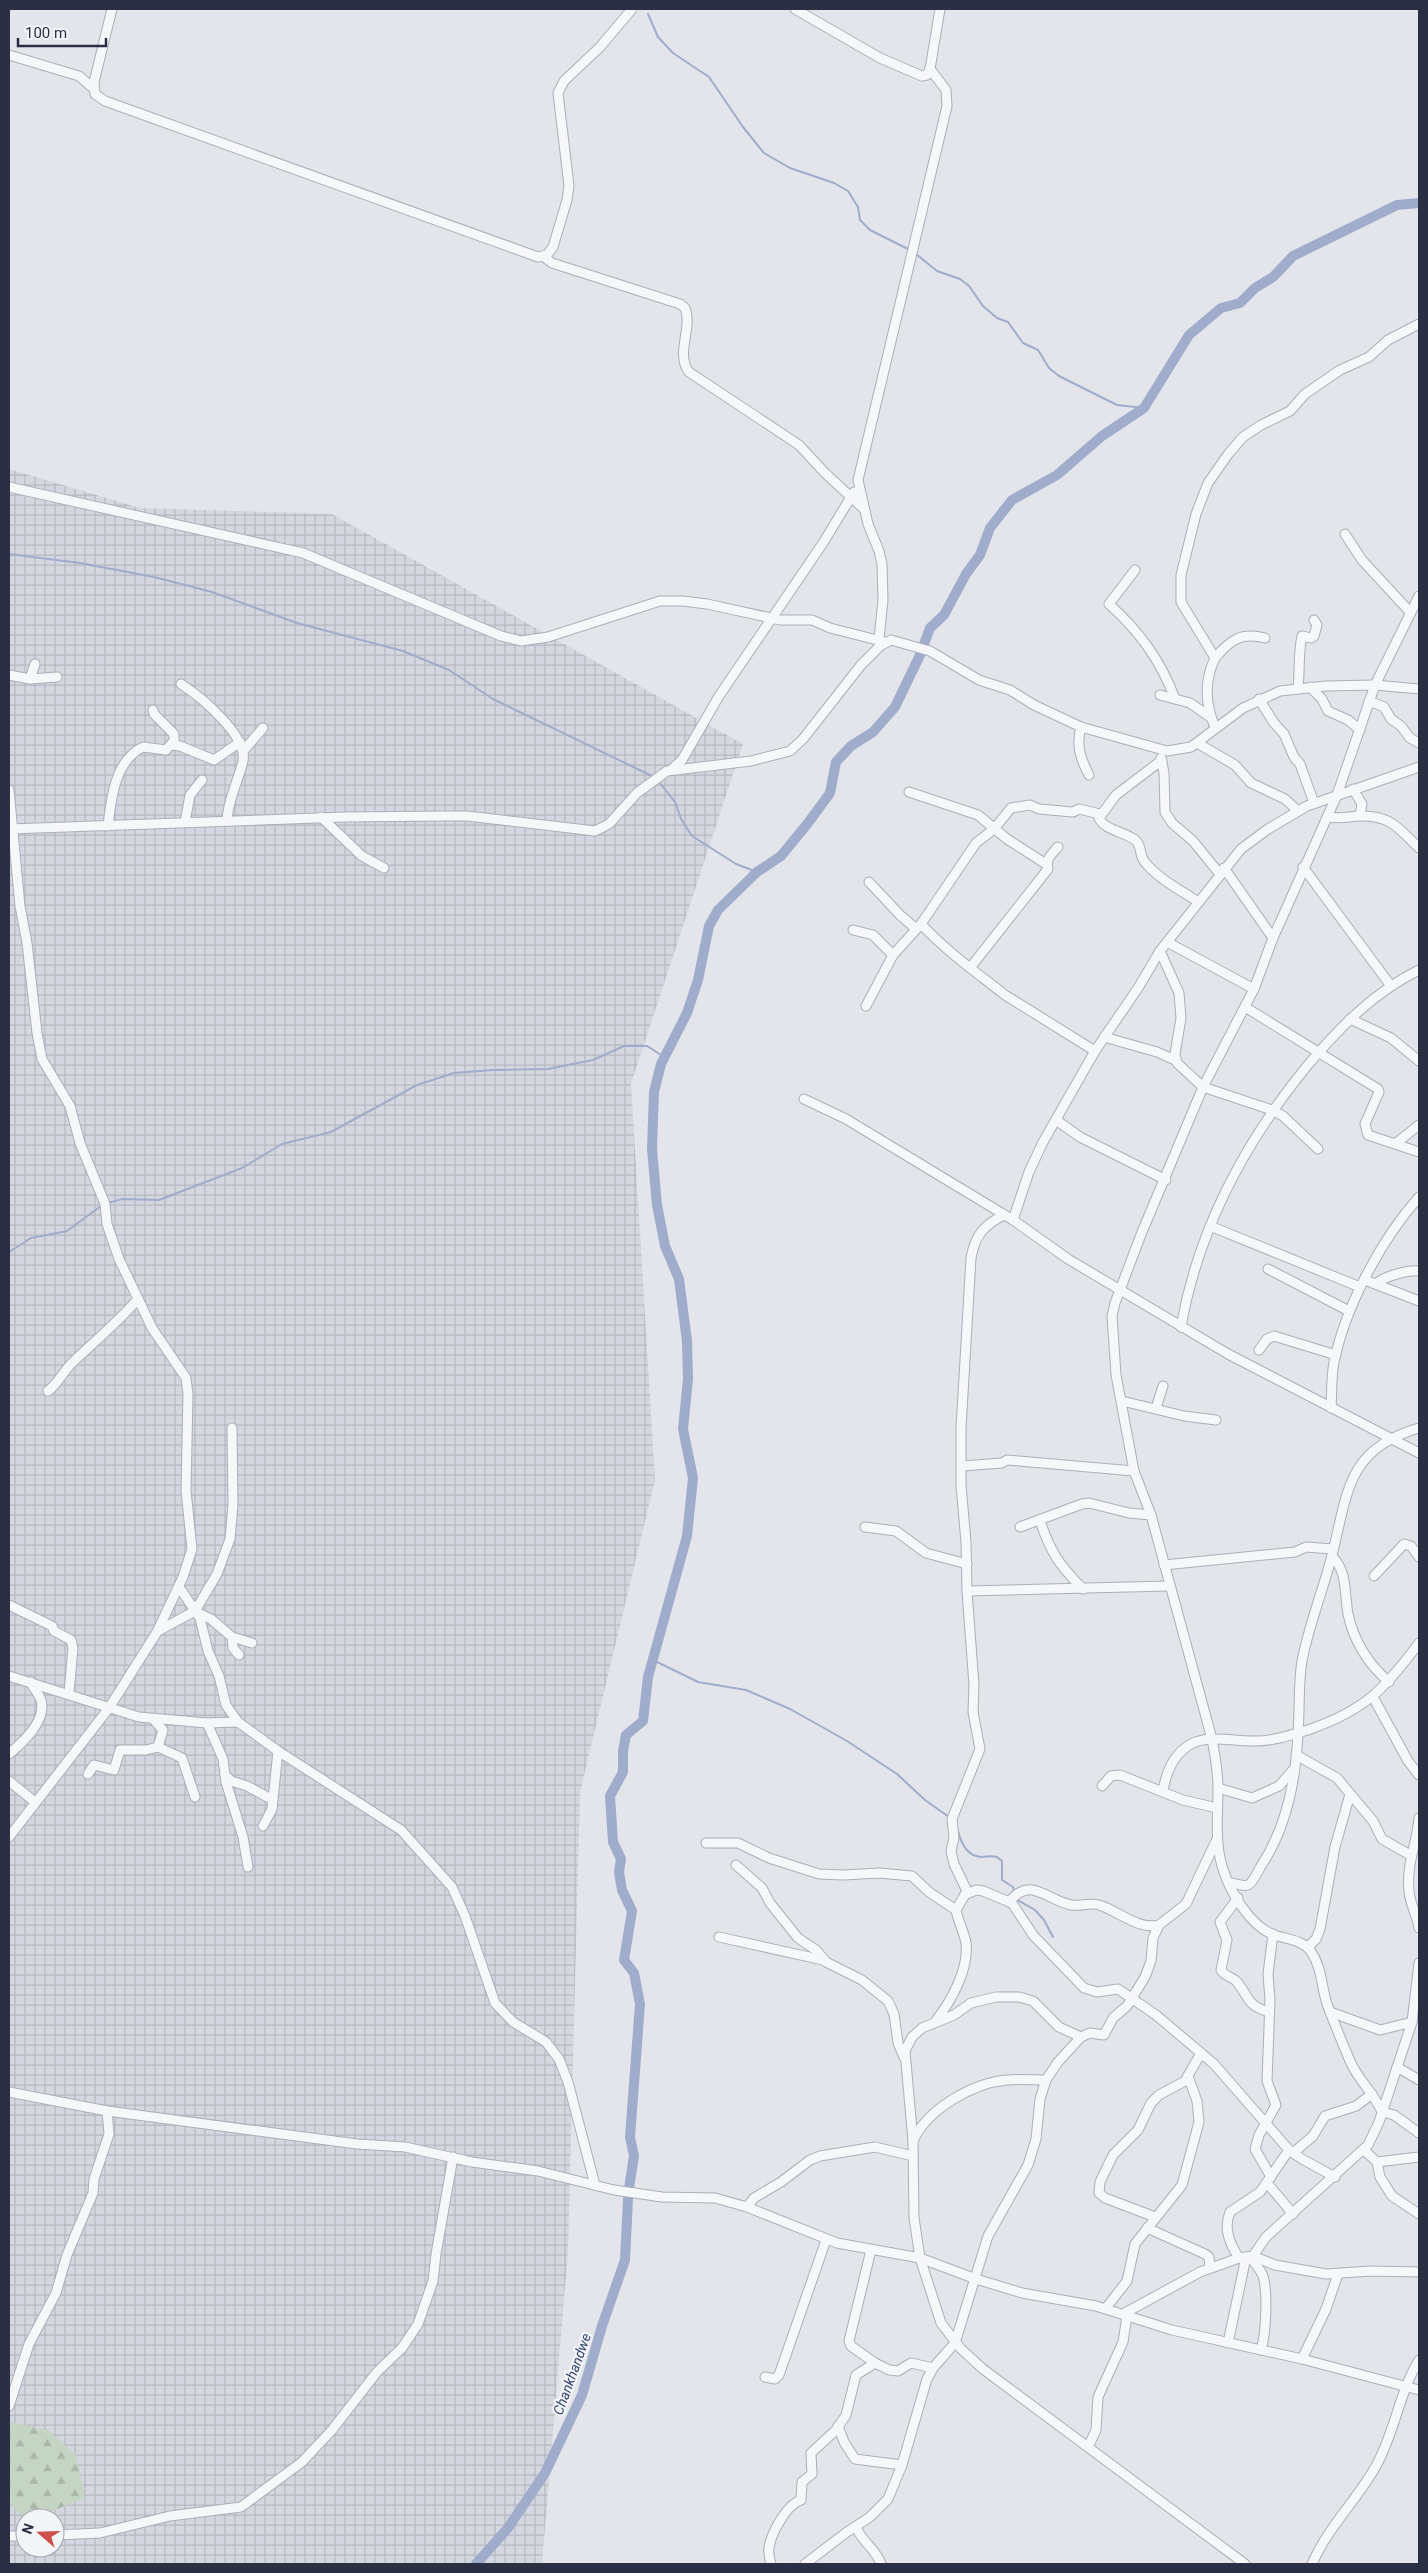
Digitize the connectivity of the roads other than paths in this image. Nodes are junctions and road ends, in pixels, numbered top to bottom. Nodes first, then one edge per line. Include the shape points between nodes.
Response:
1 (112, 9) edge
2 (632, 9) edge
3 (795, 9) edge
4 (940, 9) edge
5 (9, 55) edge
6 (930, 69) junction
7 (93, 88) junction
8 (544, 257) junction
9 (1419, 324) edge
10 (858, 480) junction
11 (9, 487) edge
12 (852, 497) junction
13 (864, 509) junction
14 (1345, 534) dead end
15 (1135, 570) dead end
16 (1419, 596) edge
17 (1410, 612) junction
18 (772, 618) junction
19 (1314, 620) dead end
20 (1265, 638) dead end
21 (882, 640) junction
22 (1215, 658) junction
23 (35, 664) dead end
24 (9, 675) edge
25 (57, 677) dead end
26 (30, 679) junction
27 (181, 684) dead end
28 (1375, 685) junction
29 (1310, 687) junction
30 (1298, 689) junction
31 (1419, 689) edge
32 (1160, 695) dead end
33 (1175, 699) junction
34 (1259, 699) junction
35 (1370, 702) junction
36 (153, 710) dead end
37 (1210, 717) junction
38 (1081, 727) junction
39 (1215, 727) junction
40 (263, 728) dead end
41 (1360, 730) junction
42 (1419, 742) edge
43 (1197, 743) junction
44 (172, 745) junction
45 (242, 746) junction
46 (1157, 749) junction
47 (1162, 760) junction
48 (1419, 767) edge
49 (672, 769) junction
50 (1089, 775) dead end
51 (202, 780) dead end
52 (1353, 789) junction
53 (9, 790) edge
54 (909, 792) dead end
55 (1337, 795) junction
56 (1314, 803) junction
57 (1298, 811) junction
58 (1100, 814) junction
59 (1360, 816) junction
60 (321, 817) junction
61 (1327, 817) junction
62 (227, 820) junction
63 (185, 822) junction
64 (108, 826) junction
65 (11, 829) edge
66 (994, 830) junction
67 (1058, 847) dead end
68 (1419, 848) edge
69 (1046, 864) junction
70 (13, 867) edge
71 (1303, 867) junction
72 (384, 868) dead end
73 (1222, 871) junction
74 (868, 882) dead end
75 (1197, 901) junction
76 (918, 926) junction
77 (853, 930) dead end
78 (1272, 938) junction
79 (1167, 942) junction
80 (1160, 951) junction
81 (893, 955) junction
82 (970, 968) junction
83 (1419, 970) edge
84 (1391, 986) junction
85 (1254, 989) junction
86 (866, 1006) dead end
87 (1245, 1008) junction
88 (1350, 1019) junction
89 (1104, 1037) junction
90 (1095, 1051) junction
91 (1319, 1052) junction
92 (1175, 1060) junction
93 (1419, 1061) edge
94 (1203, 1087) junction
95 (804, 1099) dead end
96 (1272, 1110) junction
97 (1056, 1120) junction
98 (1419, 1125) edge
99 (1395, 1144) junction
100 (1318, 1150) dead end
101 (1419, 1152) edge
102 (1166, 1180) junction
103 (1419, 1196) edge
104 (1004, 1214) junction
105 (1013, 1220) junction
106 (1210, 1226) junction
107 (1268, 1269) dead end
108 (1419, 1271) edge
109 (1363, 1283) junction
110 (1376, 1284) junction
111 (1120, 1289) junction
112 (138, 1299) junction
113 (1419, 1301) edge
114 (1349, 1311) junction
115 (1181, 1327) junction
116 (1259, 1350) dead end
117 (1336, 1355) junction
118 (1163, 1386) dead end
119 (48, 1392) dead end
120 (1122, 1401) junction
121 (1156, 1408) junction
122 (1331, 1408) junction
123 (1216, 1420) dead end
124 (232, 1428) dead end
125 (1419, 1428) edge
126 (1388, 1438) junction
127 (1419, 1453) edge
128 (962, 1466) junction
129 (1134, 1471) junction
130 (1151, 1515) junction
131 (1040, 1521) junction
132 (865, 1527) dead end
133 (1020, 1527) dead end
134 (1333, 1552) junction
135 (1419, 1557) edge
136 (967, 1564) junction
137 (1164, 1566) junction
138 (1374, 1576) dead end
139 (1169, 1586) junction
140 (179, 1587) junction
141 (1083, 1589) junction
142 (966, 1592) junction
143 (9, 1605) edge
144 (196, 1612) junction
145 (157, 1632) junction
146 (232, 1637) junction
147 (252, 1643) dead end
148 (1419, 1643) edge
149 (239, 1656) dead end
150 (9, 1676) edge
151 (31, 1682) junction
152 (1389, 1682) junction
153 (69, 1693) junction
154 (1373, 1697) junction
155 (226, 1705) junction
156 (109, 1708) junction
157 (153, 1719) junction
158 (238, 1722) junction
159 (211, 1723) junction
160 (1298, 1733) junction
161 (1212, 1739) junction
162 (158, 1746) junction
163 (278, 1751) junction
164 (9, 1754) edge
165 (1296, 1755) junction
166 (1294, 1768) junction
167 (88, 1774) dead end
168 (225, 1775) junction
169 (1419, 1775) edge
170 (9, 1781) edge
171 (1102, 1786) dead end
172 (1218, 1788) junction
173 (1163, 1791) junction
174 (1350, 1794) junction
175 (194, 1797) dead end
176 (273, 1800) junction
177 (35, 1802) junction
178 (1217, 1808) junction
179 (1419, 1818) edge
180 (263, 1826) dead end
181 (9, 1837) edge
182 (1217, 1838) junction
183 (706, 1843) dead end
184 (1410, 1854) junction
185 (736, 1865) dead end
186 (248, 1866) dead end
187 (1230, 1883) junction
188 (967, 1894) junction
189 (1238, 1898) junction
190 (1009, 1902) junction
191 (956, 1910) junction
192 (1159, 1925) junction
193 (1419, 1927) edge
194 (1273, 1934) junction
195 (719, 1937) dead end
196 (1308, 1948) junction
197 (823, 1960) junction
198 (1419, 1962) edge
199 (1132, 1998) junction
200 (1269, 2012) junction
201 (1330, 2012) junction
202 (1415, 2017) edge
203 (935, 2022) junction
204 (1081, 2036) junction
205 (1201, 2053) junction
206 (904, 2057) junction
207 (1397, 2067) junction
208 (1188, 2076) junction
209 (1046, 2080) junction
210 (1419, 2080) edge
211 (9, 2092) edge
212 (1372, 2094) junction
213 (107, 2111) junction
214 (1382, 2112) junction
215 (1266, 2123) junction
216 (1419, 2133) edge
217 (913, 2141) junction
218 (1291, 2151) junction
219 (1365, 2151) junction
220 (912, 2156) junction
221 (453, 2157) junction
222 (1419, 2157) edge
223 (1377, 2162) junction
224 (1336, 2177) junction
225 (1269, 2180) junction
226 (595, 2185) junction
227 (747, 2207) junction
228 (1293, 2214) junction
229 (1419, 2214) edge
230 (1155, 2217) junction
231 (1147, 2228) junction
232 (826, 2240) junction
233 (872, 2250) junction
234 (1247, 2257) junction
235 (920, 2258) junction
236 (1210, 2268) junction
237 (1419, 2272) edge
238 (1338, 2274) junction
239 (976, 2279) junction
240 (1106, 2308) junction
241 (1125, 2315) junction
242 (955, 2343) junction
243 (1228, 2343) junction
244 (1261, 2350) junction
245 (1302, 2359) junction
246 (1419, 2360) edge
247 (875, 2363) junction
248 (933, 2368) junction
249 (765, 2377) dead end
250 (1405, 2387) junction
251 (1419, 2390) edge
252 (9, 2406) edge
253 (838, 2426) junction
254 (1088, 2446) junction
255 (902, 2465) junction
256 (856, 2527) junction
257 (65, 2535) edge
258 (771, 2564) edge
259 (805, 2564) edge
260 (880, 2564) edge
261 (1245, 2564) edge
262 (1312, 2564) edge

1 - 7 street
2 - 8 street via 560,87 558,106 568,168 568,193 553,248
3 - 6 street via 880,58 922,76 927,75
4 - 6 street
5 - 7 street via 79,76
6 - 10 street via 946,90 947,106
7 - 8 street via 105,102
8 - 12 street via 552,263 685,308 684,355 689,372 799,445
9 - 22 street via 1388,340 1369,357 1340,370 1305,394 1290,411 1243,437 1208,483 1196,514 1181,575 1181,602
10 - 12 street
10 - 13 street
11 - 18 street via 303,553 501,636 521,641 548,637 660,601 707,604
12 - 13 street
12 - 18 street
13 - 21 street via 882,564
14 - 17 street via 1362,560
15 - 33 street via 1109,604 1134,627 1148,647 1167,676
16 - 17 street
17 - 28 street
18 - 21 street via 784,621 806,619
18 - 49 street via 719,696 682,760
19 - 30 street via 1317,625 1314,636 1302,636 1300,644
20 - 22 street via 1252,635 1228,642
21 - 38 street via 930,651 979,680 1010,690
21 - 49 street via 790,751 751,761
22 - 37 street via 1206,683
23 - 26 street
24 - 26 street
25 - 26 street
27 - 45 street via 224,721
28 - 29 street
28 - 31 street
28 - 35 street
29 - 30 street
29 - 41 street via 1328,711
30 - 34 street via 1280,691
32 - 33 street
33 - 37 street via 1190,703
34 - 39 street
34 - 56 street via 1300,764
35 - 41 street
35 - 42 street via 1384,708 1391,720
36 - 44 street via 174,734
37 - 39 street
38 - 46 street
38 - 50 street via 1078,738 1080,757
39 - 43 street
40 - 45 street
41 - 55 street
43 - 46 street via 1177,751
43 - 57 street via 1234,765 1252,783 1286,799
44 - 45 street via 214,760
44 - 64 street via 166,750 143,746 126,762 117,778
45 - 62 street via 243,760
46 - 47 street
47 - 58 street via 1116,795
47 - 73 street via 1165,812 1172,823
48 - 52 street
49 - 60 street via 637,793 609,824 594,831 467,816
51 - 63 street via 190,795
52 - 55 street
52 - 59 street via 1362,804
53 - 65 street
54 - 66 street via 978,815
55 - 56 street
55 - 61 street
56 - 57 street
57 - 73 street via 1241,849
58 - 66 street via 1025,805 1011,808
58 - 75 street via 1100,821 1138,843 1144,861
59 - 61 street
59 - 68 street via 1388,819
60 - 62 street
60 - 72 street via 362,856
61 - 71 street
62 - 63 street
63 - 64 street
64 - 65 street
65 - 70 street
66 - 69 street
66 - 76 street via 976,843
67 - 69 street
69 - 82 street via 1048,869
70 - 112 street via 28,943 40,1050 50,1074 70,1106 80,1143 105,1204 109,1233
71 - 78 street
71 - 84 street
73 - 75 street
73 - 78 street
74 - 76 street via 900,915
75 - 79 street
76 - 81 street
76 - 82 street
77 - 81 street via 873,935
78 - 85 street
79 - 80 street
79 - 85 street
80 - 89 street
80 - 92 street via 1179,993 1181,1018
81 - 86 street
82 - 90 street via 1005,995
83 - 84 street
84 - 88 street
85 - 87 street
87 - 91 street
87 - 94 street
88 - 91 street
88 - 93 street via 1391,1038
89 - 90 street
89 - 92 street
90 - 97 street
91 - 96 street
91 - 99 street via 1378,1089 1365,1127 1370,1137
92 - 94 street
94 - 96 street
94 - 102 street
95 - 104 street via 846,1119
96 - 100 street via 1289,1120
96 - 106 street via 1227,1187
97 - 102 street via 1080,1137
97 - 105 street via 1029,1172
98 - 99 street
99 - 101 street
102 - 111 street
103 - 109 street
104 - 105 street
104 - 128 street via 981,1230 971,1258 961,1428
105 - 111 street via 1037,1239
106 - 109 street
106 - 115 street via 1197,1260
107 - 114 street
108 - 110 street via 1403,1272
109 - 110 street
109 - 114 street
110 - 113 street
111 - 115 street
111 - 120 street via 1112,1316 1112,1335
112 - 119 street via 119,1321 73,1362 58,1384
112 - 140 street via 152,1328 183,1374 187,1387 186,1491 192,1549
114 - 117 street
115 - 122 street via 1259,1372
116 - 117 street via 1267,1339 1274,1336
117 - 122 street via 1332,1370
118 - 121 street
120 - 121 street
120 - 129 street
121 - 123 street
122 - 126 street
124 - 144 street via 232,1531 218,1574
125 - 126 street
126 - 127 street
126 - 134 street via 1365,1460 1347,1488
128 - 129 street via 1007,1460
128 - 136 street
129 - 130 street
130 - 131 street via 1089,1503
130 - 137 street
131 - 133 street
131 - 141 street via 1060,1566
132 - 136 street via 899,1532 926,1553
134 - 137 street via 1306,1547 1295,1552
134 - 152 street via 1343,1570 1348,1614 1361,1652
134 - 160 street via 1302,1663
135 - 138 street via 1412,1546 1404,1544
136 - 142 street
137 - 139 street
139 - 141 street
139 - 161 street
140 - 144 street
140 - 145 street
141 - 142 street
142 - 188 street via 974,1685 973,1712 980,1754 969,1771 952,1819 954,1838 951,1851
143 - 153 street via 52,1626 54,1631 71,1640
144 - 145 street
144 - 146 street via 211,1619
144 - 155 street
145 - 156 street
146 - 147 street
146 - 149 street via 232,1648
148 - 152 street
150 - 151 street
151 - 153 street
151 - 164 street via 41,1700 37,1722 30,1735
152 - 154 street
153 - 156 street
154 - 160 street via 1348,1714
154 - 169 street
155 - 158 street
155 - 159 street
156 - 157 street
156 - 177 street
157 - 159 street
157 - 162 street via 164,1730
158 - 159 street
158 - 163 street
159 - 168 street
160 - 161 street via 1257,1741
160 - 165 street
161 - 172 street
161 - 173 street via 1187,1747 1168,1768
162 - 167 street via 146,1750 120,1750 114,1770 94,1765
162 - 175 street via 182,1758
163 - 176 street
163 - 226 street via 401,1830 446,1879 465,1916 496,2002 513,2022 546,2042 562,2064
165 - 166 street
165 - 174 street via 1329,1772
166 - 172 street via 1279,1786 1252,1798
166 - 187 street via 1289,1806 1264,1862 1249,1884
168 - 176 street via 231,1781
168 - 186 street
170 - 177 street
171 - 173 street via 1115,1774
172 - 178 street
173 - 178 street
174 - 184 street via 1373,1821 1382,1839
174 - 196 street via 1320,1928
176 - 180 street via 270,1816
177 - 181 street
178 - 182 street
179 - 184 street
182 - 187 street via 1223,1870
182 - 192 street via 1186,1904
183 - 191 street via 738,1843 768,1858 819,1874 912,1876
184 - 193 street via 1409,1893
185 - 197 street via 762,1888 793,1933 816,1950
187 - 189 street
188 - 190 street via 983,1891
188 - 191 street
189 - 194 street via 1257,1924
189 - 200 street via 1220,1922 1226,1940 1222,1970 1237,1982 1255,2008
190 - 192 street via 1018,1891 1032,1889 1069,1904 1096,1904 1148,1926
190 - 199 street via 1034,1936 1084,1988 1096,1992 1112,1988
191 - 203 street via 966,1944 964,1965 950,2001
192 - 199 street via 1153,1938 1148,1970
194 - 196 street
194 - 200 street via 1268,1974
195 - 197 street
196 - 201 street via 1319,1967
197 - 206 street via 862,1980 888,2001
198 - 202 street
199 - 204 street via 1113,2018 1104,2034
199 - 205 street
200 - 215 street via 1268,2086 1276,2105
201 - 202 street via 1380,2030
201 - 212 street via 1351,2064
202 - 207 street
203 - 204 street via 954,2015 976,2000 1019,1997 1037,2004 1059,2027
203 - 206 street via 912,2037
204 - 209 street
205 - 208 street
205 - 215 street via 1224,2074
206 - 217 street
207 - 210 street
207 - 214 street
208 - 230 street via 1197,2101 1198,2130 1182,2185
208 - 230 street via 1155,2098 1138,2130 1113,2155 1098,2186 1099,2193 1106,2198
209 - 217 street via 1006,2080 976,2088 937,2112 918,2131
209 - 239 street via 1032,2154 1023,2177 991,2230
211 - 213 street
212 - 214 street
212 - 218 street via 1356,2106 1326,2116 1313,2136
213 - 221 street via 357,2144 405,2147
213 - 252 street via 108,2134 92,2193 56,2292 29,2344
214 - 216 street
214 - 219 street
215 - 218 street
215 - 225 street via 1255,2142 1255,2149
217 - 220 street
218 - 224 street
218 - 225 street
219 - 223 street
219 - 224 street
220 - 227 street via 875,2147 820,2156 754,2198
220 - 235 street via 914,2218
221 - 226 street via 538,2171
221 - 257 street via 433,2281 418,2324 402,2348 376,2372 332,2430 302,2462 241,2507 170,2516 100,2533
222 - 223 street
223 - 229 street via 1380,2177 1388,2191
224 - 228 street
225 - 228 street
225 - 234 street via 1246,2204 1233,2208 1228,2217 1229,2240
226 - 227 street via 662,2197 715,2198
227 - 232 street
228 - 234 street
230 - 231 street
231 - 236 street via 1205,2254
231 - 240 street via 1132,2249 1124,2286
232 - 233 street
232 - 249 street via 779,2376 775,2380
233 - 235 street
233 - 247 street via 849,2341 851,2346
234 - 236 street
234 - 238 street via 1280,2266
234 - 243 street
234 - 244 street via 1260,2270 1266,2289 1266,2331
235 - 239 street
235 - 242 street via 937,2315
236 - 241 street
237 - 238 street
238 - 245 street via 1326,2309
239 - 240 street via 1028,2294
239 - 242 street
240 - 241 street
241 - 243 street
241 - 254 street via 1123,2342 1098,2398 1096,2430
242 - 248 street
242 - 254 street via 983,2369
243 - 244 street
244 - 245 street
245 - 250 street
246 - 250 street
247 - 248 street via 898,2372 911,2363
247 - 253 street via 856,2375 846,2415
248 - 255 street
250 - 251 street
250 - 262 street via 1382,2455 1330,2530
253 - 255 street via 855,2459
253 - 258 street via 811,2454 812,2474 802,2482 802,2500 795,2502 786,2512 771,2541
254 - 261 street
255 - 256 street via 888,2499 877,2512
256 - 259 street
256 - 260 street via 877,2554

